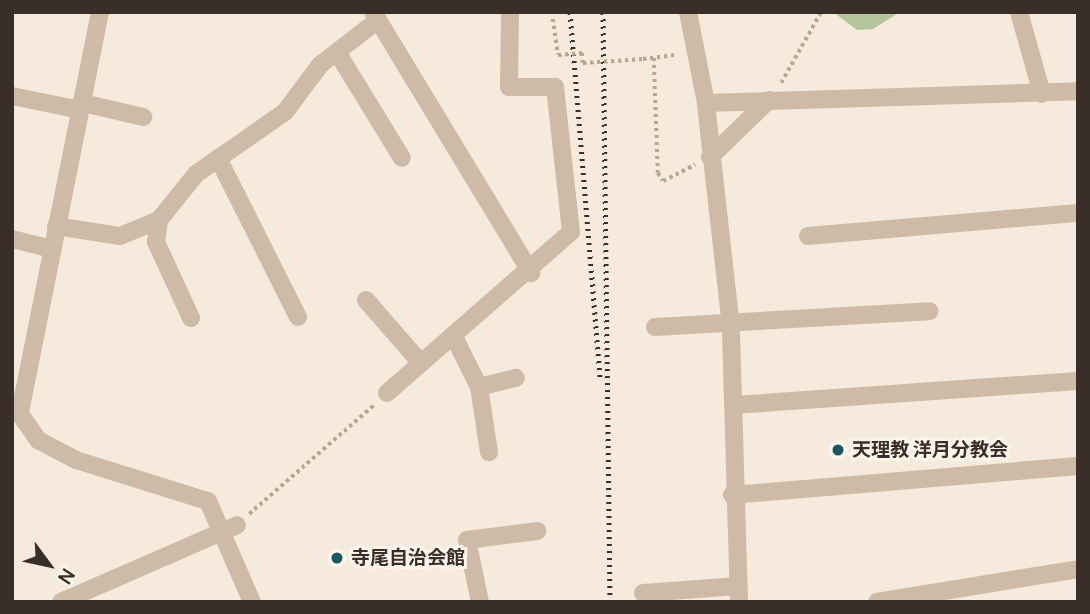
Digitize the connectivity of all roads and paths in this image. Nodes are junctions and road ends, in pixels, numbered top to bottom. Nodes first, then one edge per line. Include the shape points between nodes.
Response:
1 (100, 12) edge
2 (510, 12) edge
3 (688, 12) edge
4 (821, 12) edge
5 (1019, 12) edge
6 (375, 16) edge
7 (553, 19) dead end
8 (337, 52) junction
9 (696, 52) junction
10 (654, 58) junction
11 (1078, 91) edge
12 (1042, 94) junction
13 (12, 96) edge
14 (769, 100) junction
15 (706, 103) junction
16 (82, 107) junction
17 (143, 117) dead end
18 (710, 157) junction
19 (218, 158) junction
20 (402, 158) dead end
21 (1078, 213) edge
22 (159, 220) junction
23 (56, 226) junction
24 (808, 236) dead end
25 (12, 239) edge
26 (51, 249) junction
27 (531, 273) junction
28 (366, 300) dead end
29 (930, 311) dead end
30 (298, 317) dead end
31 (191, 318) dead end
32 (655, 327) dead end
33 (731, 327) junction
34 (454, 337) junction
35 (421, 363) junction
36 (516, 378) dead end
37 (1078, 381) edge
38 (479, 387) junction
39 (387, 393) joint
40 (734, 405) junction
41 (489, 452) dead end
42 (1078, 466) edge
43 (732, 495) junction
44 (231, 529) junction
45 (537, 531) dead end
46 (1078, 569) edge
47 (643, 593) dead end
48 (739, 594) edge
49 (61, 602) edge
50 (252, 602) edge
51 (480, 602) edge
52 (877, 602) edge

1 - 16 street
2 - 27 street via 509,87 555,87 571,233
3 - 9 street
4 - 14 path
5 - 12 street
6 - 8 street
6 - 27 street
7 - 10 path, bridge via 558,55 582,53 583,63
8 - 19 street via 285,111
8 - 20 street
9 - 10 path
9 - 15 street
10 - 18 path via 657,173 663,181
11 - 12 street
12 - 14 street
13 - 16 street
14 - 15 street
14 - 18 street
15 - 18 street
16 - 17 street
16 - 23 street
18 - 33 street
19 - 22 street
19 - 30 street
21 - 24 street
22 - 23 street via 120,236
22 - 31 street via 156,242
23 - 26 street
25 - 26 street
26 - 44 street via 20,414 38,440 76,460 208,501
27 - 34 street
28 - 35 street
29 - 33 street
32 - 33 street
33 - 40 street
34 - 35 street
34 - 38 street
35 - 39 street
36 - 38 street
37 - 40 street
38 - 41 street
39 - 44 path
40 - 43 street
42 - 43 street
43 - 48 street
44 - 49 street via 182,544
44 - 50 street
45 - 51 street via 467,540
46 - 52 street
47 - 48 street

